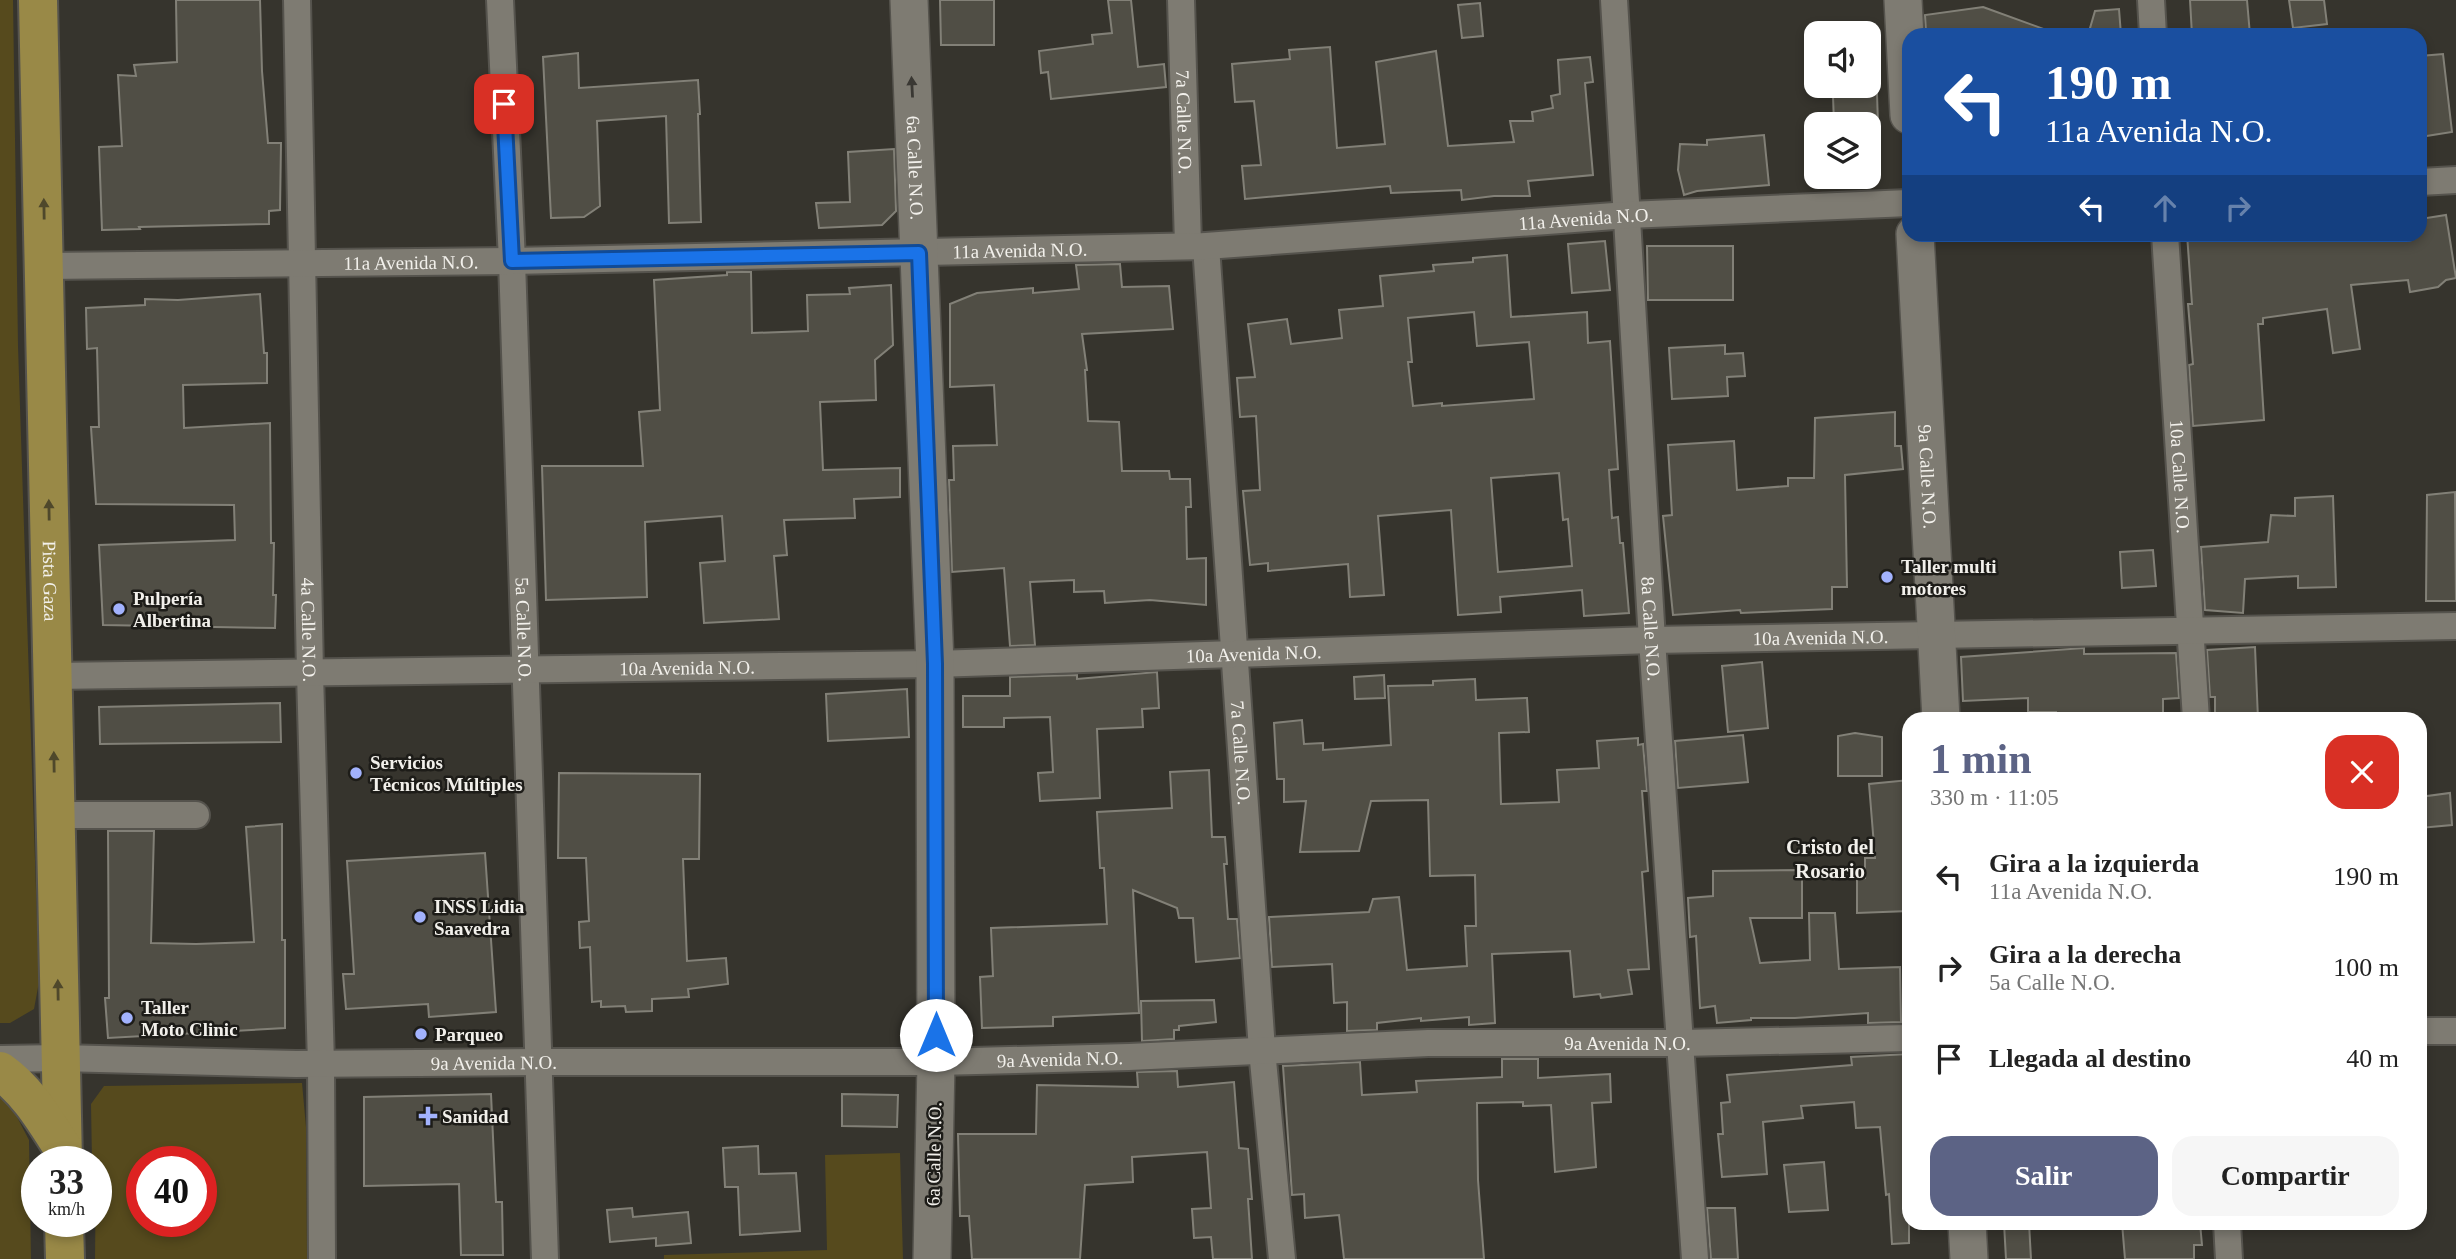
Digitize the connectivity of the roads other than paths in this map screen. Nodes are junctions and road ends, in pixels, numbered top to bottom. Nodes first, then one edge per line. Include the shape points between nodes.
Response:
1 (38, 0) edge
2 (59, 0) edge
3 (296, 0) edge
4 (500, 0) edge
5 (909, 0) edge
6 (1181, 0) edge
7 (1614, 0) edge
8 (1903, 0) edge
9 (2151, 0) edge
10 (1904, 28) edge
11 (2153, 28) edge
12 (41, 57) junction
13 (2456, 180) edge
14 (2427, 182) edge
15 (1902, 203) edge
16 (1628, 215) junction
17 (1916, 242) edge
18 (2166, 242) edge
19 (1197, 245) junction
20 (919, 253) junction
21 (512, 261) junction
22 (301, 263) junction
23 (45, 266) junction
24 (2456, 626) edge
25 (2190, 631) junction
26 (1936, 634) junction
27 (1652, 640) junction
28 (1234, 653) junction
29 (935, 664) junction
30 (525, 671) junction
31 (310, 673) junction
32 (52, 676) junction
33 (1941, 712) edge
34 (2196, 712) edge
35 (196, 815) dead end
36 (55, 816) junction
37 (2427, 1031) edge
38 (2456, 1031) edge
39 (1902, 1038) edge
40 (1682, 1042) junction
41 (1262, 1051) junction
42 (60, 1058) junction
43 (0, 1059) edge
44 (540, 1062) junction
45 (936, 1062) junction
46 (321, 1064) junction
47 (0, 1071) edge
48 (57, 1146) edge
49 (62, 1146) edge
50 (1968, 1230) edge
51 (2228, 1230) edge
52 (64, 1237) edge
53 (65, 1259) edge
54 (322, 1259) edge
55 (545, 1259) edge
56 (932, 1259) edge
57 (1282, 1259) edge
58 (1696, 1259) edge
59 (1969, 1259) edge
60 (2230, 1259) edge

1 - 12 main road, Pista Gaza
2 - 12 main road
3 - 22 street, 4a Calle N.O.
4 - 21 street, 5a Calle N.O.
20 -> 5 street, 6a Calle N.O.
6 - 19 street, 7a Calle N.O.
7 - 16 street, 8a Calle N.O.
8 - 10 street
9 - 11 street
23 -> 12 main road, Pista Gaza
13 - 14 street
15 - 16 street, 11a Avenida N.O.
16 - 19 street, 11a Avenida N.O.
16 - 27 street, 8a Calle N.O.
17 - 26 street, 9a Calle N.O.
18 - 25 street, 10a Calle N.O.
19 - 20 street, 11a Avenida N.O.
19 - 28 street, 7a Calle N.O.
20 - 21 street, 11a Avenida N.O.
20 - 29 street, 6a Calle N.O.
21 - 22 street, 11a Avenida N.O.
21 - 30 street, 5a Calle N.O.
22 - 23 street, 11a Avenida N.O.
22 - 31 street, 4a Calle N.O.
32 -> 23 main road, Pista Gaza
24 - 25 street, 10a Avenida N.O.
25 - 26 street, 10a Avenida N.O.
25 - 34 street, 10a Calle N.O.
26 - 27 street, 10a Avenida N.O.
26 - 33 street, 9a Calle N.O.
27 - 28 street, 10a Avenida N.O.
27 - 40 street, 8a Calle N.O.
28 - 29 street, 10a Avenida N.O.
28 - 41 street, 7a Calle N.O.
29 - 30 street, 10a Avenida N.O.
29 - 45 street, 6a Calle N.O.
30 - 31 street, 10a Avenida N.O.
30 - 44 street, 5a Calle N.O.
31 - 32 street, 10a Avenida N.O.
31 - 46 street, 4a Calle N.O.
36 -> 32 main road, Pista Gaza
35 - 36 street
42 -> 36 main road, Pista Gaza
37 - 38 street
39 - 40 street, 9a Avenida N.O.
40 - 41 street, 9a Avenida N.O. via 1428,1043
40 - 58 street, 8a Calle N.O.
41 - 45 street, 9a Avenida N.O.
41 - 57 street, 7a Calle N.O.
42 - 43 street, 9a Avenida N.O.
42 - 46 street, 9a Avenida N.O.
42 - 49 main road, Pista Gaza
44 - 45 street, 9a Avenida N.O.
44 - 46 street, 9a Avenida N.O.
44 - 55 street, 5a Calle N.O.
45 - 56 street, 6a Calle N.O.
46 - 54 street, 4a Calle N.O.
47 - 48 main road via 37,1107
50 - 59 street
51 - 60 street
52 - 53 main road

